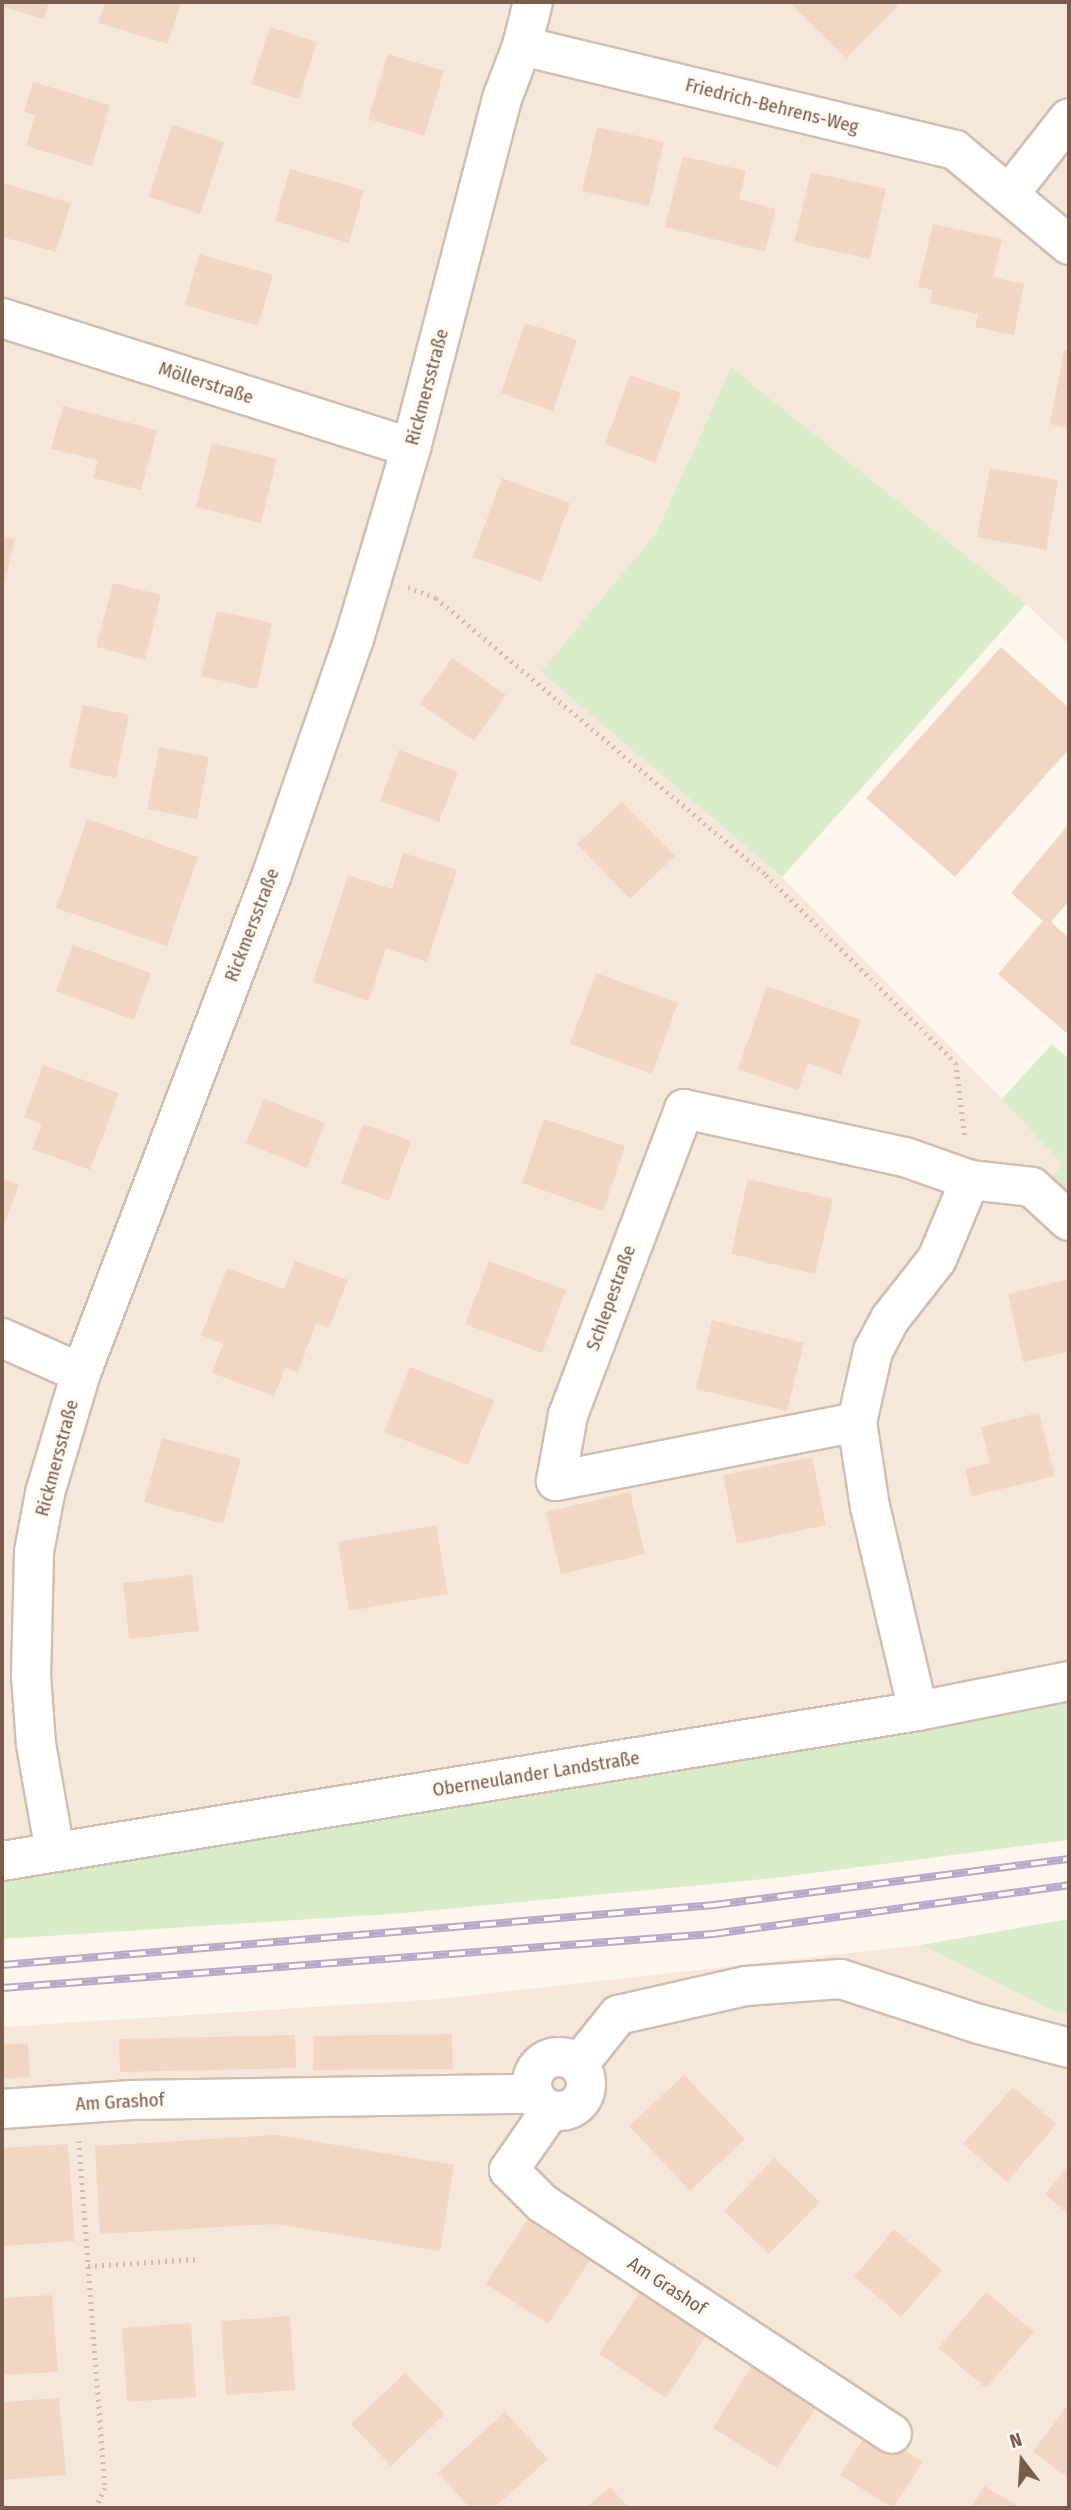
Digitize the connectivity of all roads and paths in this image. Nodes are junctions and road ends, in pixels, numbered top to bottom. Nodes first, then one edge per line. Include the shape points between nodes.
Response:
1 (533, 2) edge
2 (522, 46) junction
3 (1069, 118) edge
4 (1010, 193) junction
5 (1069, 245) edge
6 (2, 318) edge
7 (411, 448) junction
8 (374, 573) junction
9 (970, 1180) junction
10 (1069, 1221) edge
11 (2, 1338) edge
12 (81, 1373) junction
13 (857, 1422) junction
14 (1069, 1681) edge
15 (919, 1711) junction
16 (55, 1852) junction
17 (2, 1861) edge
18 (1069, 2048) edge
19 (541, 2102) junction
20 (76, 2104) junction
21 (2, 2109) edge
22 (198, 2259) dead end
23 (88, 2266) junction
24 (892, 2434) dead end
25 (96, 2508) edge

1 - 2 street, Rickmersstraße
2 - 4 street, Friedrich-Behrens-Weg via 955,150
2 - 7 street, Rickmersstraße via 503,96
3 - 4 street
4 - 5 street, Friedrich-Behrens-Weg
6 - 7 street, Möllerstraße
7 - 8 street, Rickmersstraße
8 - 9 path via 436,598 766,875 956,1063
8 - 12 street, Rickmersstraße via 272,874
9 - 10 street, Schlepestraße via 1032,1187
9 - 13 street via 937,1259 890,1319 873,1351
9 - 13 street, Schlepestraße via 905,1157 684,1109 568,1415 556,1481
11 - 12 street
12 - 16 street, Rickmersstraße via 45,1493 34,1552 31,1676 36,1744
13 - 15 street via 870,1507
14 - 15 street, Oberneulander Landstraße
15 - 16 street, Oberneulander Landstraße
16 - 17 street, Oberneulander Landstraße
18 - 19 street, Am Grashof via 841,1979 746,1986 618,2015 578,2064 555,2057 535,2070 531,2082
19 - 20 street, Am Grashof via 132,2100
19 - 24 street, Am Grashof via 509,2170 542,2203
20 - 21 street, Am Grashof
20 - 23 path
22 - 23 path
23 - 25 path via 105,2488

